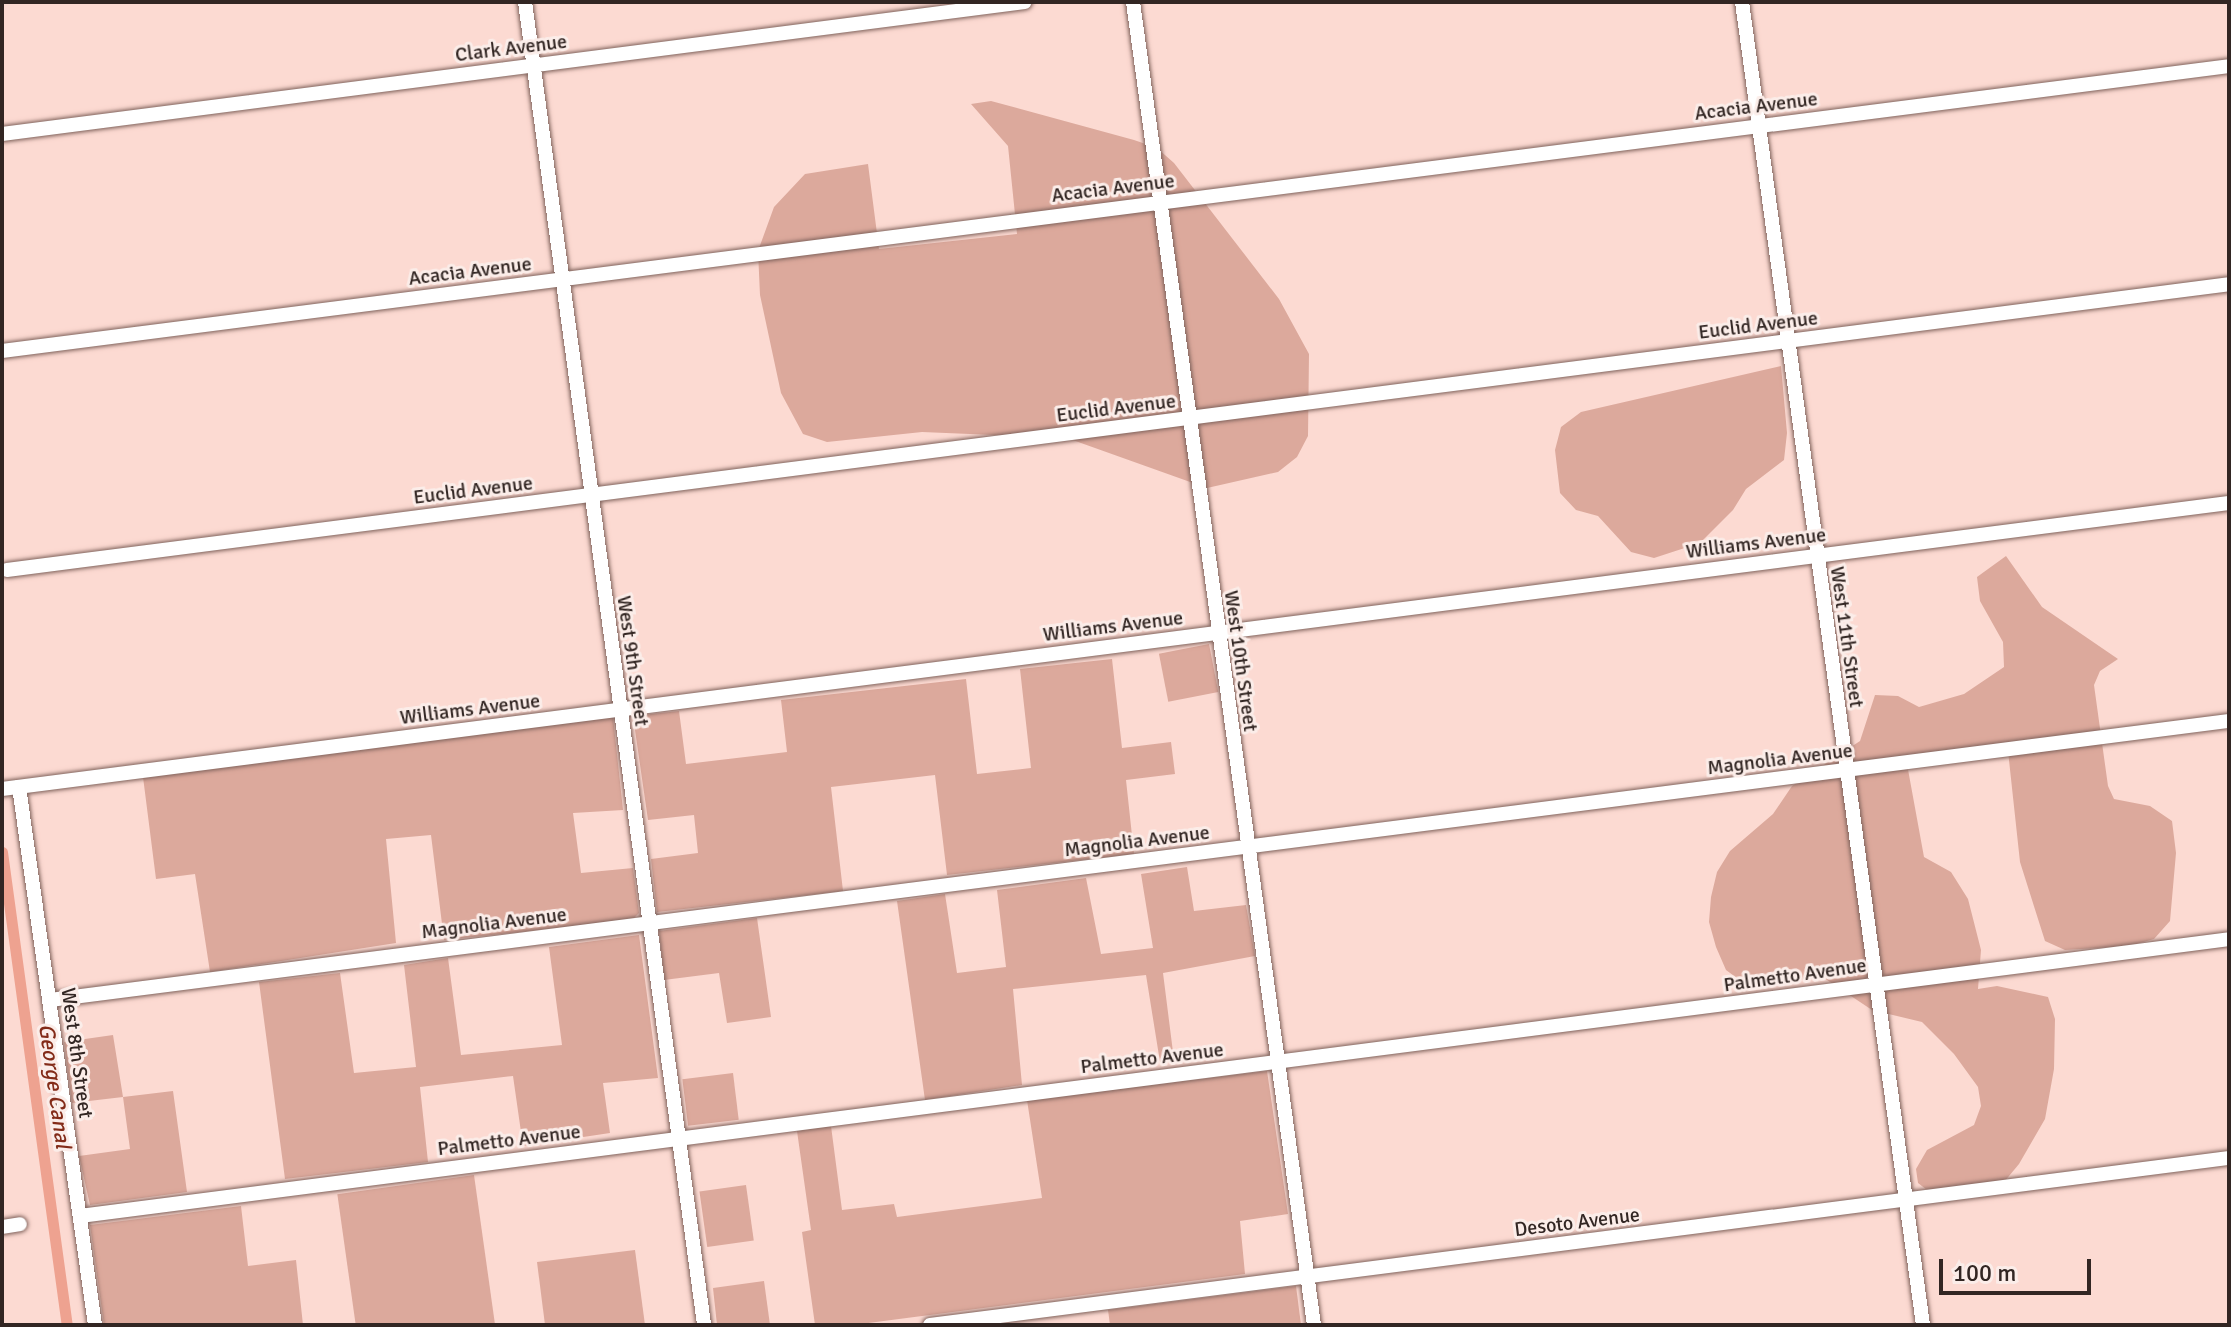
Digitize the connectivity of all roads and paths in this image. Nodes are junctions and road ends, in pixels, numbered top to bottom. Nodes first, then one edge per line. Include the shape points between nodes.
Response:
1 (525, 2) edge
2 (1025, 2) edge
3 (1133, 2) edge
4 (1742, 2) edge
5 (533, 65) junction
6 (2229, 66) edge
7 (1758, 126) junction
8 (2, 134) edge
9 (1160, 202) junction
10 (561, 279) junction
11 (2229, 284) edge
12 (1787, 341) junction
13 (2, 351) edge
14 (1188, 419) junction
15 (590, 495) junction
16 (2229, 503) edge
17 (1816, 555) junction
18 (7, 570) dead end
19 (1217, 633) junction
20 (618, 710) junction
21 (2229, 721) edge
22 (1846, 770) junction
23 (19, 787) junction
24 (2, 789) edge
25 (1247, 848) junction
26 (648, 924) junction
27 (2229, 939) edge
28 (1876, 985) junction
29 (50, 1000) junction
30 (1277, 1062) junction
31 (678, 1139) junction
32 (2229, 1158) edge
33 (1906, 1200) junction
34 (80, 1216) junction
35 (20, 1224) dead end
36 (2, 1227) edge
37 (1307, 1277) junction
38 (95, 1325) edge
39 (704, 1325) edge
40 (930, 1325) edge
41 (1314, 1325) edge
42 (1923, 1325) edge

1 - 5 street, West 9th Street
2 - 5 street, Clark Avenue
3 - 9 street, West 10th Street
4 - 7 street, West 11th Street
5 - 8 street, Clark Avenue
5 - 10 street, West 9th Street
6 - 7 street, Acacia Avenue
7 - 9 street, Acacia Avenue
7 - 12 street, West 11th Street
9 - 10 street, Acacia Avenue
9 - 14 street, West 10th Street
10 - 13 street, Acacia Avenue
10 - 15 street, West 9th Street
11 - 12 street, Euclid Avenue
12 - 14 street, Euclid Avenue
12 - 17 street, West 11th Street
14 - 15 street, Euclid Avenue
14 - 19 street, West 10th Street
15 - 18 street, Euclid Avenue
15 - 20 street, West 9th Street
16 - 17 street, Williams Avenue
17 - 19 street, Williams Avenue
17 - 22 street, West 11th Street
19 - 20 street, Williams Avenue
19 - 25 street, West 10th Street
20 - 23 street, Williams Avenue
20 - 26 street, West 9th Street
21 - 22 street, Magnolia Avenue
22 - 25 street, Magnolia Avenue
22 - 28 street, West 11th Street
23 - 24 street, Williams Avenue
23 - 29 street, West 8th Street
25 - 26 street, Magnolia Avenue
25 - 30 street, West 10th Street
26 - 29 street, Magnolia Avenue
26 - 31 street, West 9th Street
27 - 28 street, Palmetto Avenue
28 - 30 street, Palmetto Avenue
28 - 33 street, West 11th Street
29 - 34 street, West 8th Street
30 - 31 street, Palmetto Avenue
30 - 37 street, West 10th Street
31 - 34 street, Palmetto Avenue
31 - 39 street, West 9th Street
32 - 33 street, Desoto Avenue
33 - 37 street, Desoto Avenue
33 - 42 street, West 11th Street
34 - 38 street, West 8th Street
35 - 36 street
37 - 40 street, Desoto Avenue
37 - 41 street, West 10th Street

